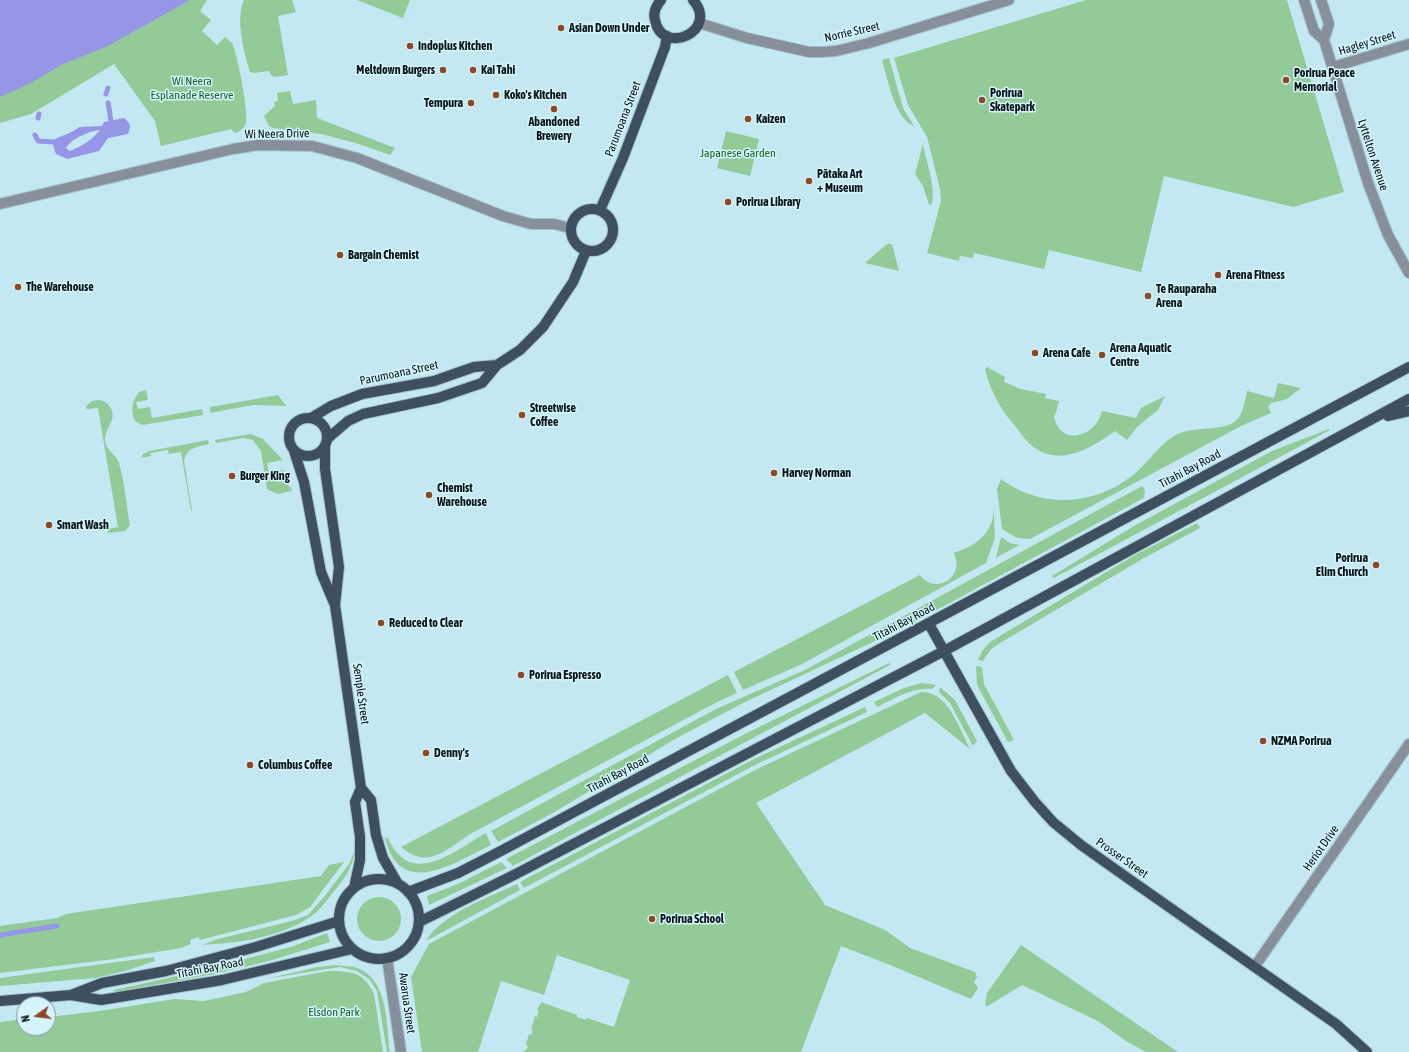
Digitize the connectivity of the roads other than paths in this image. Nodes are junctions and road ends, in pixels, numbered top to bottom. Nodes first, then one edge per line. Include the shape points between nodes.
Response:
1 (660, 0) edge
2 (694, 0) edge
3 (1009, 0) edge
4 (1304, 0) edge
5 (1321, 0) edge
6 (699, 24) junction
7 (667, 36) junction
8 (1324, 40) junction
9 (1409, 44) edge
10 (1333, 67) junction
11 (0, 204) edge
12 (600, 210) junction
13 (570, 228) junction
14 (586, 250) junction
15 (1409, 273) edge
16 (497, 365) junction
17 (1409, 367) edge
18 (1409, 399) edge
19 (1409, 411) edge
20 (311, 418) junction
21 (1370, 421) junction
22 (326, 442) junction
23 (294, 451) junction
24 (335, 605) junction
25 (929, 624) junction
26 (944, 651) junction
27 (1409, 744) edge
28 (361, 788) junction
29 (398, 884) junction
30 (354, 888) junction
31 (408, 892) junction
32 (339, 921) junction
33 (419, 922) junction
34 (352, 949) junction
35 (387, 958) junction
36 (1256, 966) junction
37 (71, 995) junction
38 (0, 1001) edge
39 (401, 1052) edge
40 (1367, 1052) edge

1 - 7 main road via 654,19 660,31
2 - 6 main road via 699,11
3 - 6 street, Norrie Street via 836,51 809,52
4 - 8 street, Lyttelton Avenue via 1314,31
5 - 8 street via 1329,24
6 - 7 main road via 684,38
7 - 12 main road, Parumoana Street via 641,110
8 - 10 street, Lyttelton Avenue
9 - 10 street, Hagley Street
10 - 15 street, Lyttelton Avenue via 1368,183 1388,235
11 - 13 street, Wi Neera Drive via 233,148 258,145 312,146 357,158 503,216 531,224 554,224
12 - 13 main road via 593,208 580,212 575,216
12 - 14 main road via 611,221 612,235 604,248
13 - 14 main road via 576,244
14 - 16 main road, Parumoana Street via 573,282 543,327 520,350
16 - 20 main road, Parumoana Street via 474,367 434,381 362,394 331,406
16 - 22 main road, Parumoana Street via 482,383 438,398 363,414 348,421
17 - 25 main road, Titahi Bay Road
18 - 21 main road
19 - 21 main road
20 - 22 main road via 323,426
20 - 23 main road via 303,418 291,427 288,439
21 - 26 main road
22 - 23 main road via 318,454 312,456
22 - 24 main road, Semple Street via 325,469 338,567
23 - 24 main road, Semple Street via 304,482 322,572
24 - 28 main road, Semple Street
25 - 26 main road, Prosser Street
25 - 31 main road, Titahi Bay Road via 499,852 458,873
26 - 33 main road
26 - 36 main road, Prosser Street via 1011,771 1053,822 1093,854
27 - 36 street, Heriot Drive
28 - 29 main road, Semple Street via 371,800 382,858
28 - 30 main road, Semple Street via 355,802 360,860
29 - 30 main road via 376,879
29 - 31 main road
30 - 32 main road via 342,902
31 - 33 main road via 416,906
32 - 34 main road via 343,937
32 - 37 main road, Titahi Bay Road via 166,971 102,983
33 - 35 main road via 409,946 398,955
34 - 35 main road via 372,959
34 - 37 main road, Titahi Bay Road via 222,980 101,1000
35 - 39 street, Awarua Street
36 - 40 main road, Prosser Street via 1336,1024
37 - 38 main road, Titahi Bay Road

